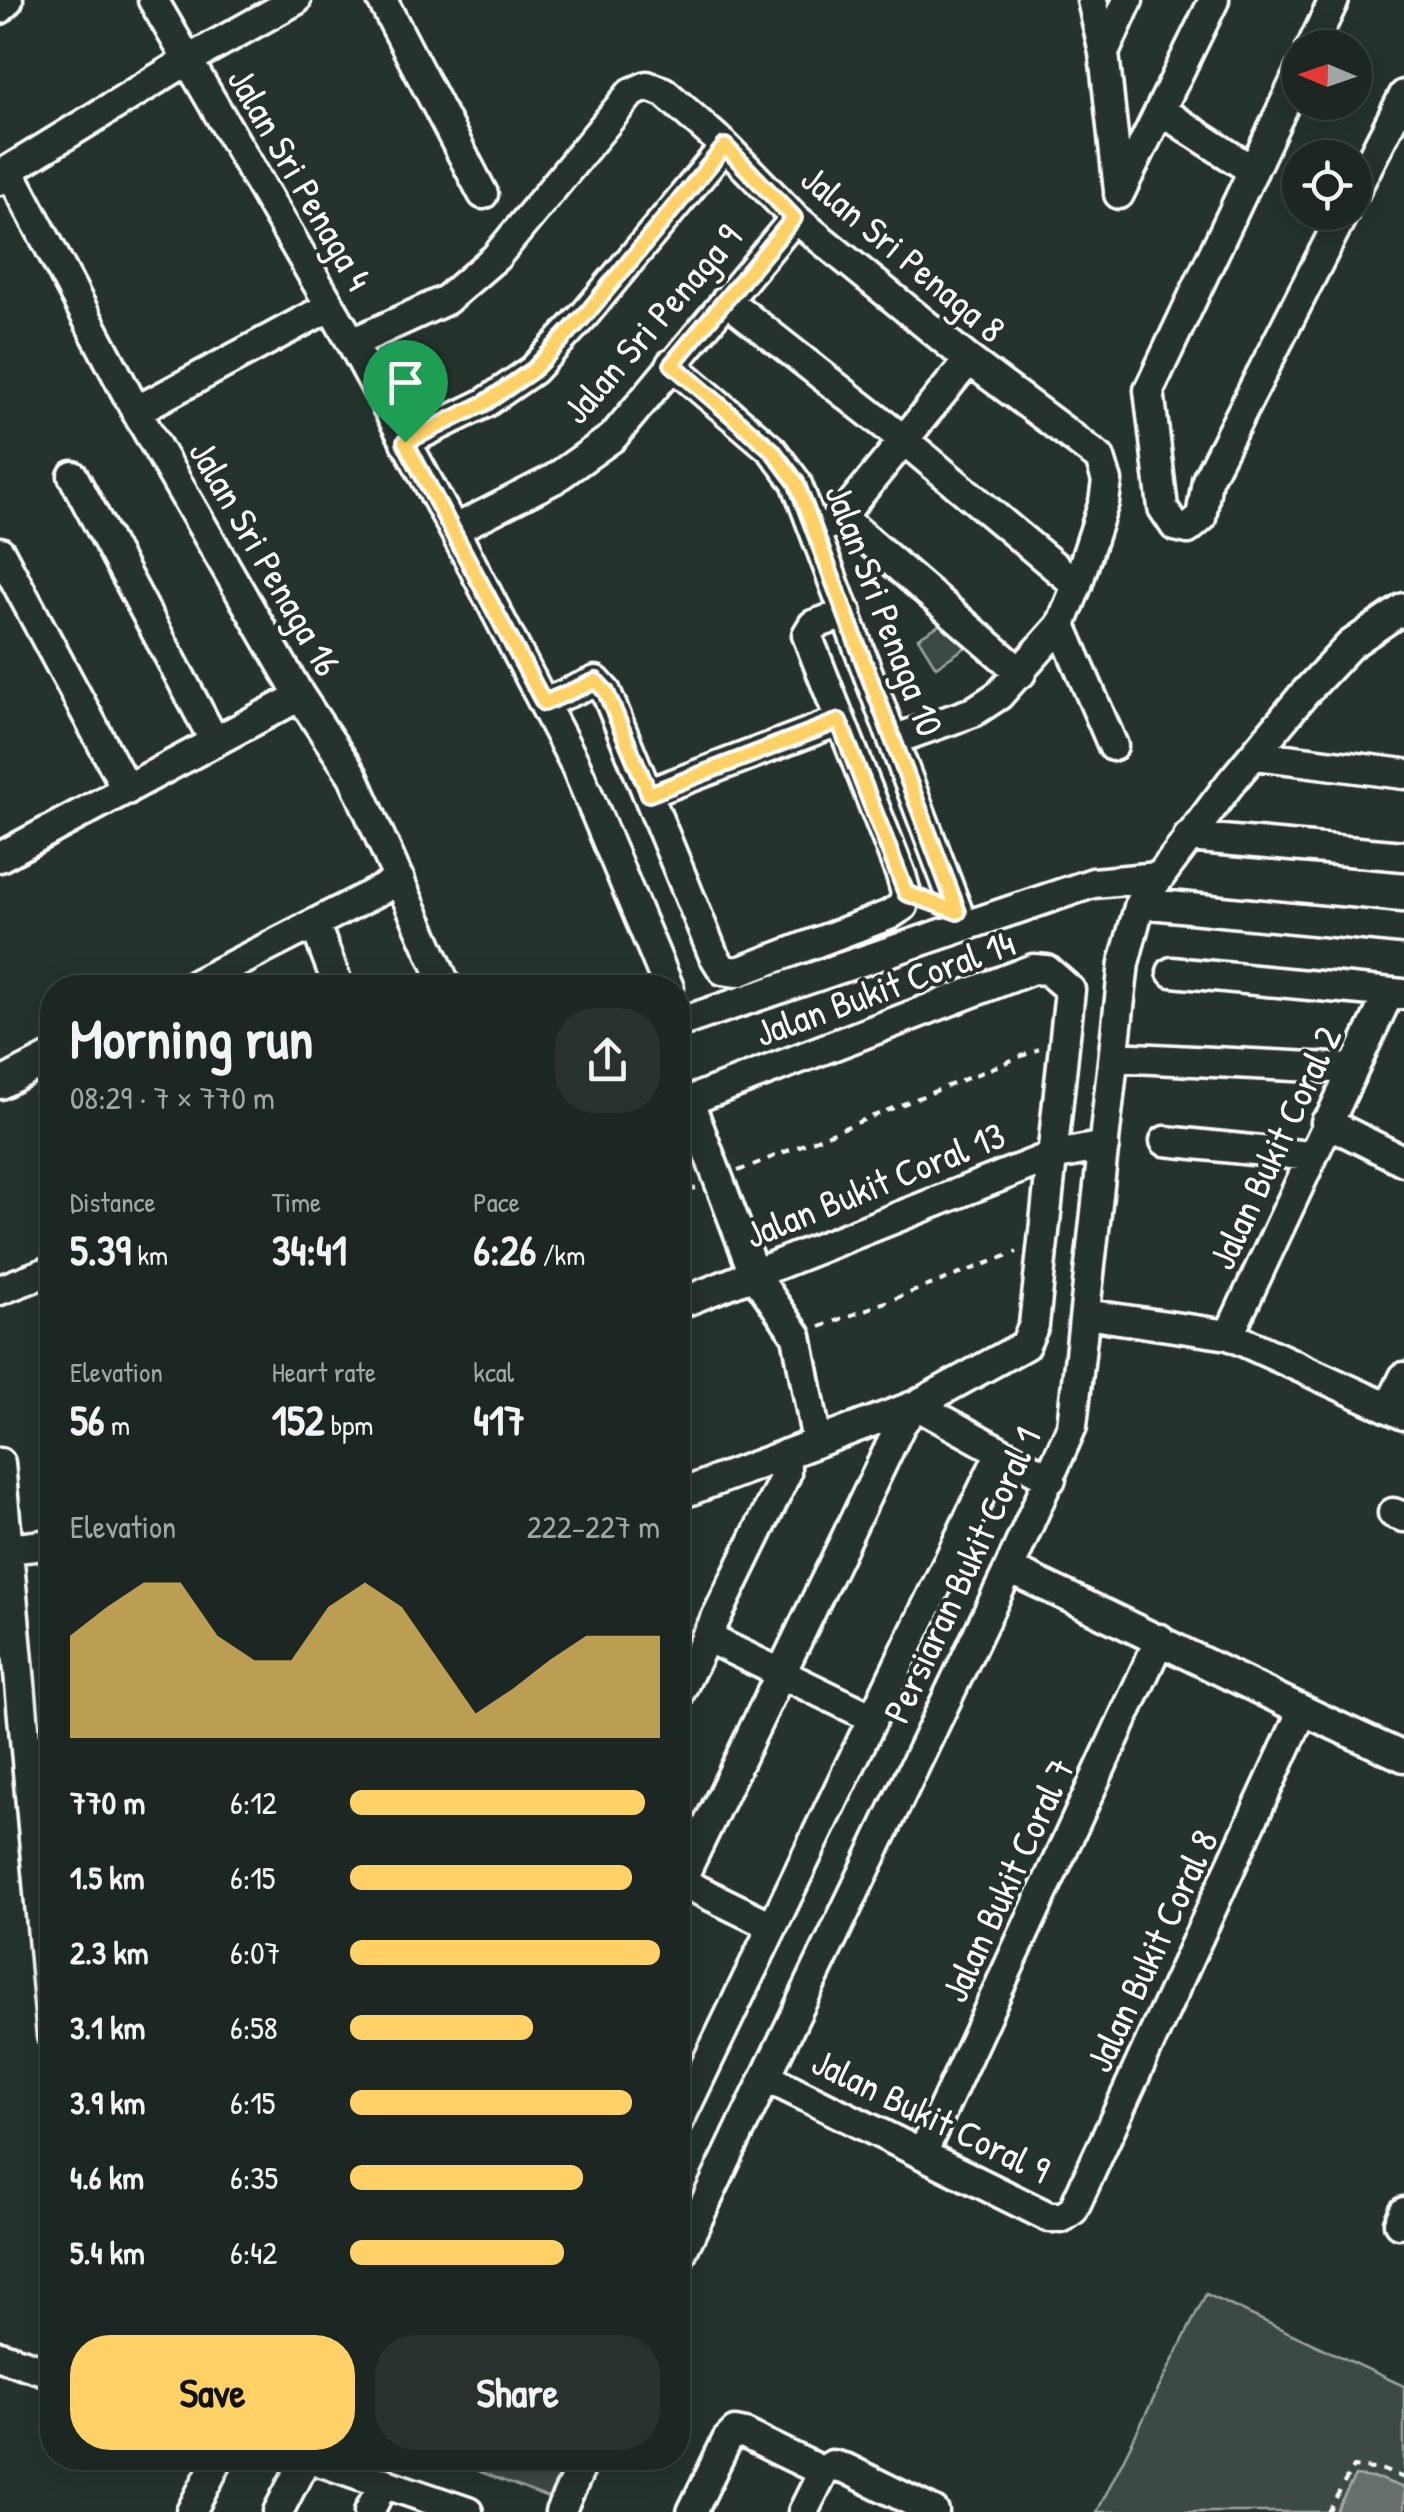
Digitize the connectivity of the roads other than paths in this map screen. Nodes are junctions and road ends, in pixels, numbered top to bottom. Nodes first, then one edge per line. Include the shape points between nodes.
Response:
1 (8, 0) edge
2 (153, 0) edge
3 (296, 0) edge
4 (382, 0) edge
5 (1092, 0) edge
6 (1128, 0) edge
7 (1214, 0) edge
8 (1334, 0) edge
9 (0, 10) edge
10 (1320, 30) edge
11 (1104, 53) junction
12 (188, 60) junction
13 (1404, 95) edge
14 (1160, 110) junction
15 (1282, 110) edge
16 (725, 146) junction
17 (1372, 158) edge
18 (1253, 171) junction
19 (4, 175) edge
20 (482, 194) dead end
21 (794, 218) junction
22 (1335, 230) edge
23 (726, 300) junction
24 (329, 307) junction
25 (352, 344) junction
26 (969, 360) junction
27 (672, 364) junction
28 (136, 412) junction
29 (906, 441) junction
30 (405, 442) junction
31 (73, 476) dead end
32 (829, 525) junction
33 (454, 530) junction
34 (0, 552) edge
35 (1078, 585) junction
36 (1404, 608) edge
37 (847, 613) junction
38 (1060, 625) junction
39 (1020, 673) junction
40 (300, 696) junction
41 (544, 703) junction
42 (839, 721) junction
43 (893, 740) junction
44 (215, 742) junction
45 (1113, 746) dead end
46 (1256, 754) junction
47 (1404, 774) edge
48 (127, 790) junction
49 (649, 794) junction
50 (1188, 837) junction
51 (1404, 856) edge
52 (0, 857) edge
53 (1158, 877) junction
54 (400, 880) junction
55 (906, 893) junction
56 (1140, 903) junction
57 (961, 919) junction
58 (314, 924) junction
59 (1404, 929) edge
60 (1172, 972) dead end
61 (214, 975) edge
62 (334, 975) edge
63 (441, 975) edge
64 (664, 975) edge
65 (1396, 994) edge
66 (690, 1013) edge
67 (1114, 1056) junction
68 (40, 1063) edge
69 (1353, 1068) junction
70 (0, 1084) edge
71 (690, 1100) edge
72 (690, 1118) edge
73 (1326, 1122) junction
74 (1165, 1141) dead end
75 (1104, 1146) junction
76 (1052, 1156) junction
77 (1310, 1156) junction
78 (1404, 1161) edge
79 (754, 1274) junction
80 (40, 1275) edge
81 (0, 1290) edge
82 (690, 1299) edge
83 (1084, 1314) junction
84 (1229, 1335) junction
85 (1404, 1377) edge
86 (916, 1405) junction
87 (1397, 1412) edge
88 (817, 1442) junction
89 (1001, 1452) junction
90 (786, 1454) junction
91 (0, 1463) edge
92 (1052, 1479) junction
93 (690, 1490) edge
94 (40, 1545) edge
95 (8, 1549) junction
96 (1009, 1569) junction
97 (706, 1637) junction
98 (1160, 1639) junction
99 (690, 1671) edge
100 (781, 1673) junction
101 (1302, 1712) junction
102 (873, 1718) junction
103 (1404, 1756) edge
104 (690, 1860) edge
105 (690, 1888) edge
106 (40, 1903) edge
107 (772, 1926) junction
108 (766, 2077) junction
109 (690, 2098) edge
110 (923, 2152) junction
111 (1063, 2217) joint
112 (690, 2226) edge
113 (0, 2356) edge
114 (40, 2369) edge
115 (213, 2470) edge
116 (301, 2470) edge
117 (346, 2470) edge
118 (579, 2470) edge
119 (823, 2472) junction
120 (384, 2482) junction
121 (905, 2506) edge
122 (461, 2510) edge
123 (191, 2512) edge
124 (278, 2512) edge
125 (369, 2512) edge
126 (560, 2512) edge
127 (692, 2512) edge
128 (803, 2512) edge
129 (934, 2512) edge

1 - 9 street
2 - 12 street, Jalan Sri Penaga 4
3 - 12 street
4 - 20 street
5 - 11 street
6 - 11 street
7 - 14 street
8 - 10 street
11 - 14 street via 1119,194
12 - 19 street
12 - 24 street, Jalan Sri Penaga 4
13 - 17 street
14 - 18 street
15 - 18 street
16 - 21 street, Jalan Sri Penaga 8
16 - 25 street, Jalan Sri Penaga 8 via 664,92 648,86 631,93 496,257 446,300
16 - 30 street via 533,370 485,403
18 - 22 street via 1149,390 1163,508 1175,526 1188,529 1201,518 1207,480
19 - 28 street, Jalan Sri Penaga 16
21 - 23 street, Jalan Sri Penaga 9
21 - 26 street, Jalan Sri Penaga 8
23 - 27 street, Jalan Sri Penaga 9
23 - 29 street
24 - 25 street, Jalan Sri Penaga 4
24 - 28 street
25 - 30 street, Jalan Sri Penaga 4
26 - 29 street
26 - 35 street, Jalan Sri Penaga 8 via 1100,458 1104,502
27 - 32 street, Jalan Sri Penaga 10 via 772,450
27 - 33 street, Jalan Sri Penaga 9 via 613,438 554,479
28 - 40 street, Jalan Sri Penaga 16
29 - 32 street
29 - 35 street
30 - 33 street, Jalan Sri Penaga 4
31 - 44 street
32 - 37 street, Jalan Sri Penaga 10
32 - 39 street
33 - 41 street, Jalan Sri Penaga 4
34 - 48 street
35 - 38 street
36 - 46 street, Persiaran Bukit Coral 1 via 1350,645
37 - 42 street via 813,625 807,635
37 - 43 street, Jalan Sri Penaga 10
38 - 39 street
38 - 45 street
39 - 43 street via 973,712
40 - 44 street
40 - 54 street, Jalan Sri Penaga 16 via 354,776
41 - 49 street via 596,681
41 - 64 street, Jalan Sri Penaga 4
42 - 49 street
42 - 55 street
43 - 57 street, Jalan Sri Penaga 10
44 - 48 street
46 - 47 street
46 - 50 street, Persiaran Bukit Coral 1
48 - 52 street
49 - 55 street via 724,970 738,972 890,916
50 - 51 street
50 - 53 street, Persiaran Bukit Coral 1
53 - 56 street, Persiaran Bukit Coral 1
53 - 57 street via 1093,883
54 - 58 street
54 - 63 street, Jalan Sri Penaga 16
55 - 57 street
56 - 59 street
56 - 67 street, Persiaran Bukit Coral 1 via 1124,963
57 - 66 street
58 - 61 street
58 - 62 street
60 - 65 street
65 - 69 street, Jalan Bukit Coral 2
67 - 69 street
67 - 75 street, Persiaran Bukit Coral 1
68 - 70 street
69 - 73 street, Jalan Bukit Coral 2
71 - 76 street, Jalan Bukit Coral 14 via 1033,969 1046,970 1070,990
72 - 79 street
73 - 77 street, Jalan Bukit Coral 2
73 - 78 street
74 - 77 street
75 - 76 street, Jalan Bukit Coral 13
75 - 83 street, Persiaran Bukit Coral 1
76 - 79 street, Jalan Bukit Coral 13
76 - 86 street, Jalan Bukit Coral 14 via 1034,1324 1025,1344
77 - 84 street, Jalan Bukit Coral 2
79 - 82 street, Jalan Bukit Coral 13
79 - 88 street via 797,1336
80 - 81 street
83 - 84 street
83 - 92 street, Persiaran Bukit Coral 1 via 1072,1426
84 - 87 street
85 - 87 street
86 - 88 street
86 - 89 street
86 - 100 street
88 - 90 street
89 - 92 street
89 - 102 street
90 - 93 street
90 - 97 street via 786,1474
91 - 95 street
92 - 96 street, Persiaran Bukit Coral 1
94 - 95 street
95 - 106 street
96 - 98 street
96 - 108 street, Persiaran Bukit Coral 1
97 - 99 street
97 - 100 street
98 - 101 street
98 - 110 street, Jalan Bukit Coral 7
100 - 102 street
100 - 104 street
101 - 103 street
101 - 111 street, Jalan Bukit Coral 8 via 1074,2210
102 - 107 street
105 - 107 street
107 - 109 street
108 - 110 street, Jalan Bukit Coral 9
108 - 112 street, Persiaran Bukit Coral 1
110 - 111 street, Jalan Bukit Coral 9 via 1050,2217
113 - 114 street
115 - 123 street
116 - 124 street
117 - 120 street
118 - 126 street
119 - 121 street via 832,2464 847,2469
119 - 127 street via 735,2432
119 - 128 street
120 - 122 street
120 - 125 street
121 - 129 street

